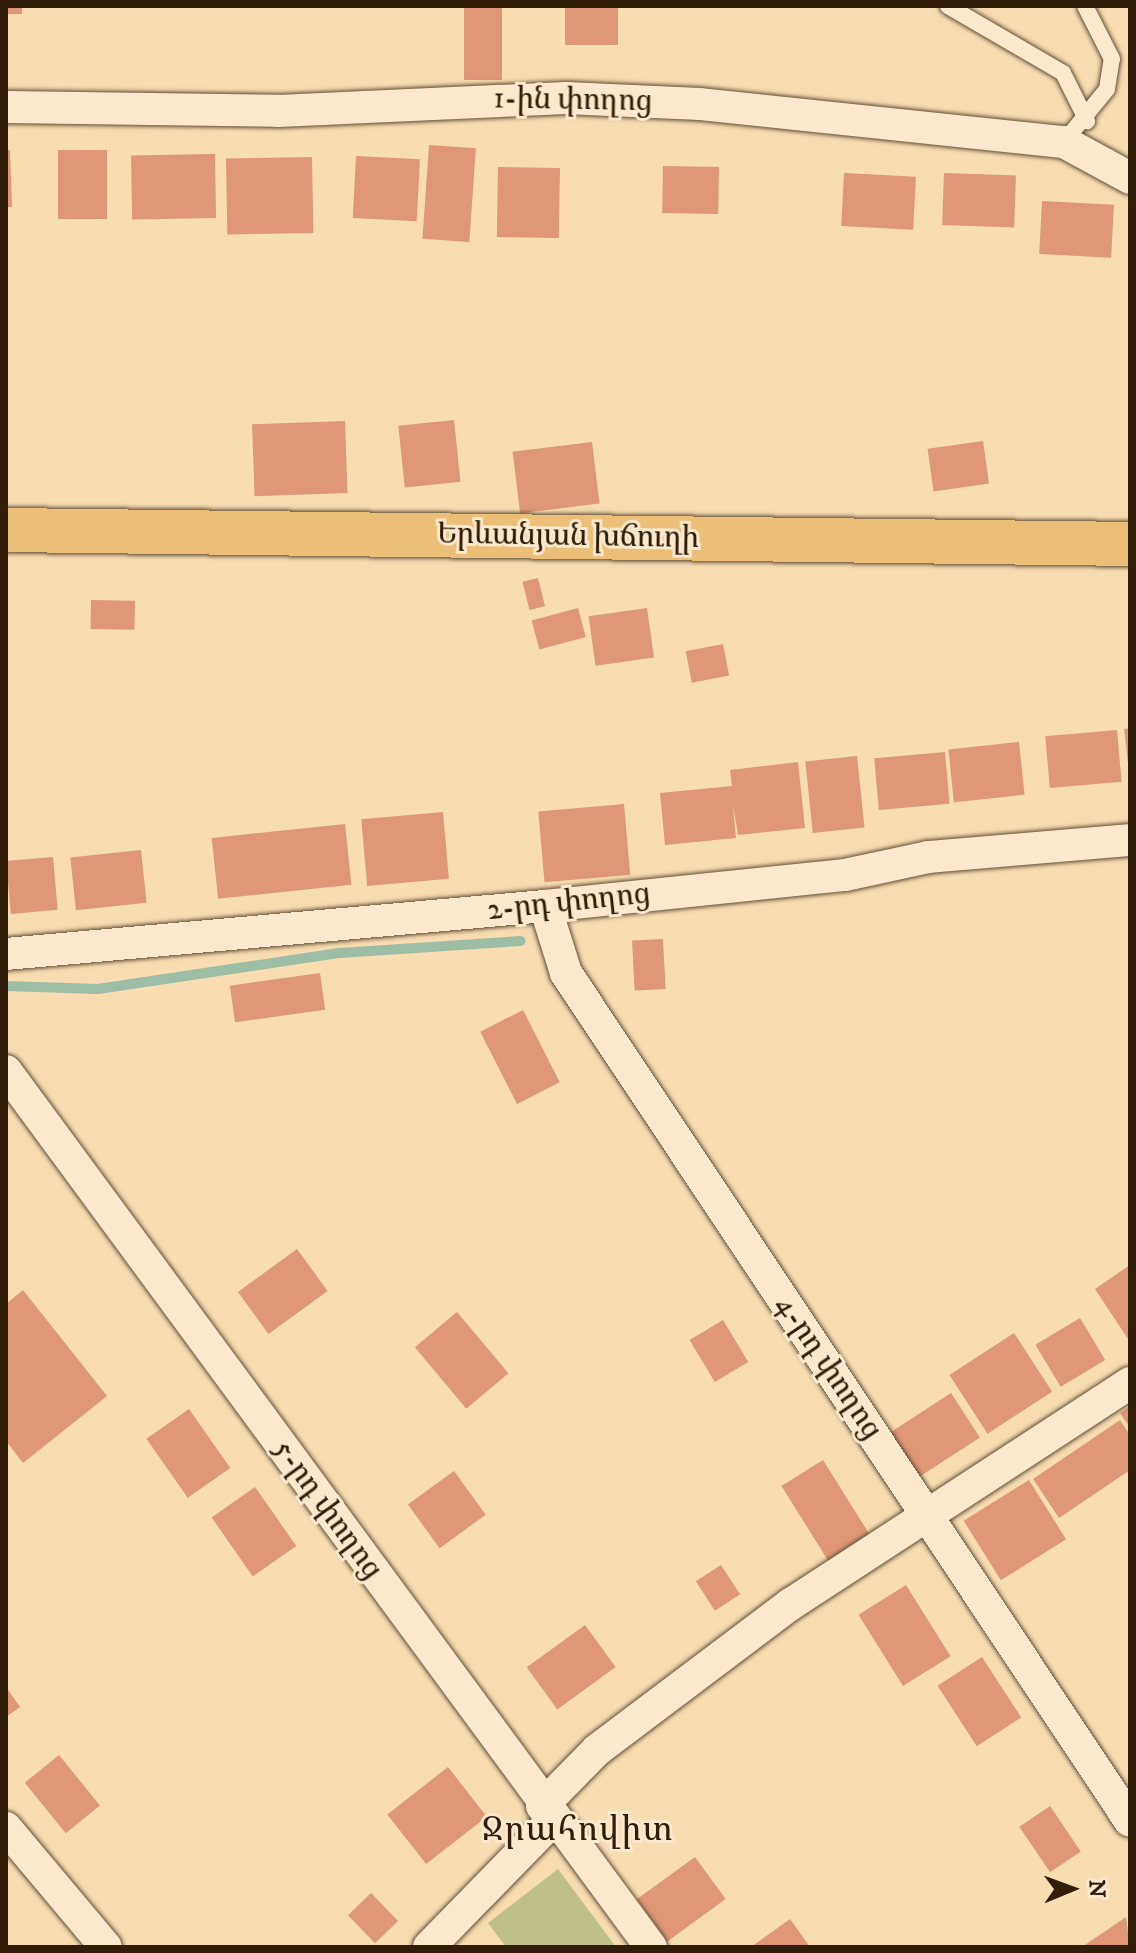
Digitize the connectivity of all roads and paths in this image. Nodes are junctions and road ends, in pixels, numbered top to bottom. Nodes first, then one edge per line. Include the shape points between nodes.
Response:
1 (948, 6) edge
2 (1085, 6) edge
3 (6, 107) edge
4 (1075, 131) junction
5 (1130, 178) edge
6 (6, 530) edge
7 (1130, 544) edge
8 (1130, 840) edge
9 (545, 906) junction
10 (6, 954) edge
11 (6, 1071) edge
12 (1130, 1383) edge
13 (927, 1517) junction
14 (548, 1813) junction
15 (1130, 1821) edge
16 (6, 1828) edge
17 (106, 1947) edge
18 (429, 1947) edge
19 (651, 1947) edge

1 - 4 lane via 1063,73
2 - 4 lane via 1112,59 1107,89
3 - 4 street, 1-ին փողոց via 278,111 566,98
4 - 5 street, 1-ին փողոց
6 - 7 main road, Երևանյան խճուղի
8 - 9 street, 2-րդ փողոց via 928,857 845,875
9 - 10 street, 2-րդ փողոց
9 - 13 street, 4-րդ փողոց via 566,973
11 - 14 street, 5-րդ փողոց
12 - 13 street
13 - 14 street via 779,1613 597,1750
13 - 15 street, 4-րդ փողոց
14 - 18 street
14 - 19 street, 5-րդ փողոց
16 - 17 street

